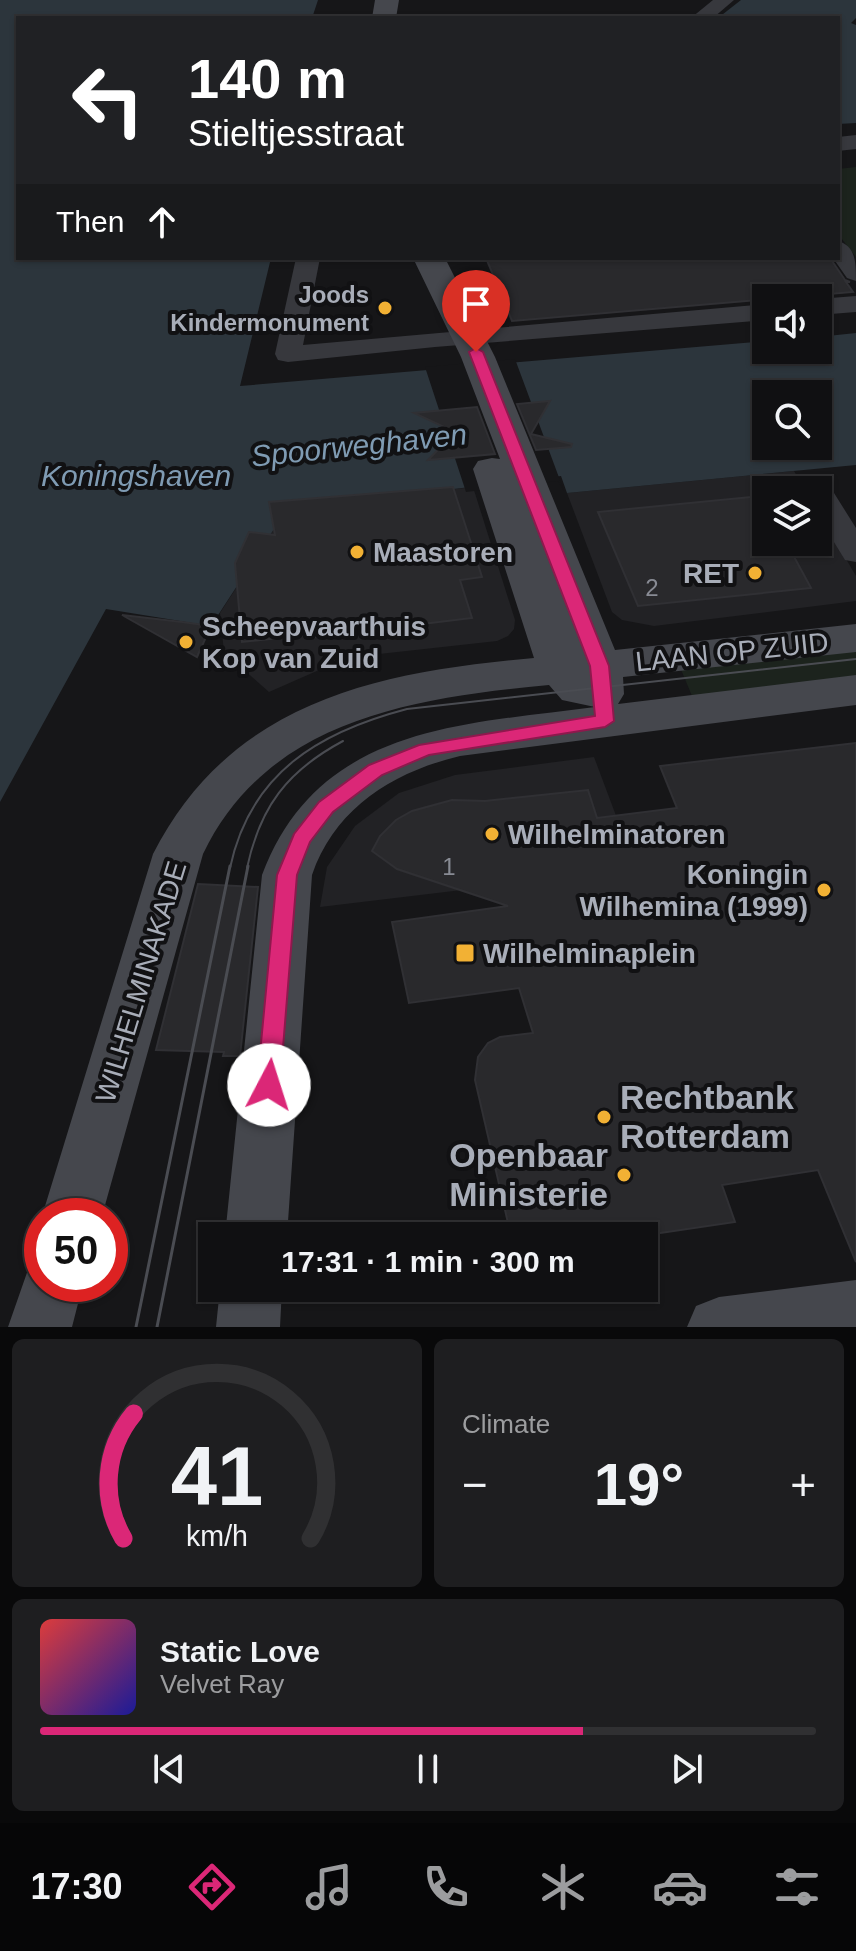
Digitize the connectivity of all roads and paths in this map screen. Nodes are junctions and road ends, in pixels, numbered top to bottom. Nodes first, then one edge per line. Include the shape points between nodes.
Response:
1 (725, 0) edge
2 (704, 16) edge
3 (840, 251) edge
4 (308, 260) edge
5 (433, 269) edge
6 (856, 273) edge
7 (856, 304) edge
8 (832, 306) edge
9 (752, 313) edge
10 (452, 345) junction
11 (832, 514) edge
12 (856, 553) edge
13 (856, 638) edge
14 (580, 668) junction
15 (856, 690) edge
16 (605, 721) junction
17 (77, 1198) edge
18 (257, 1222) edge
19 (47, 1302) edge
20 (250, 1302) edge
21 (856, 1309) edge
22 (40, 1327) edge
23 (248, 1327) edge
24 (719, 1327) edge

1 - 2 street
3 - 6 street
4 - 10 street via 288,354
5 - 10 main road
7 - 8 street
9 - 10 street
10 - 14 main road via 519,496
11 - 12 street
13 - 14 main road, LAAN OP ZUID
14 - 16 main road
14 - 17 main road, WILHELMINAKADE via 413,688 345,705 283,736 221,790 184,842 167,887
15 - 16 main road, LAAN OP ZUID
16 - 18 main road via 488,737 410,755 358,781 308,829 287,875
19 - 22 main road
20 - 23 main road
21 - 24 main road

